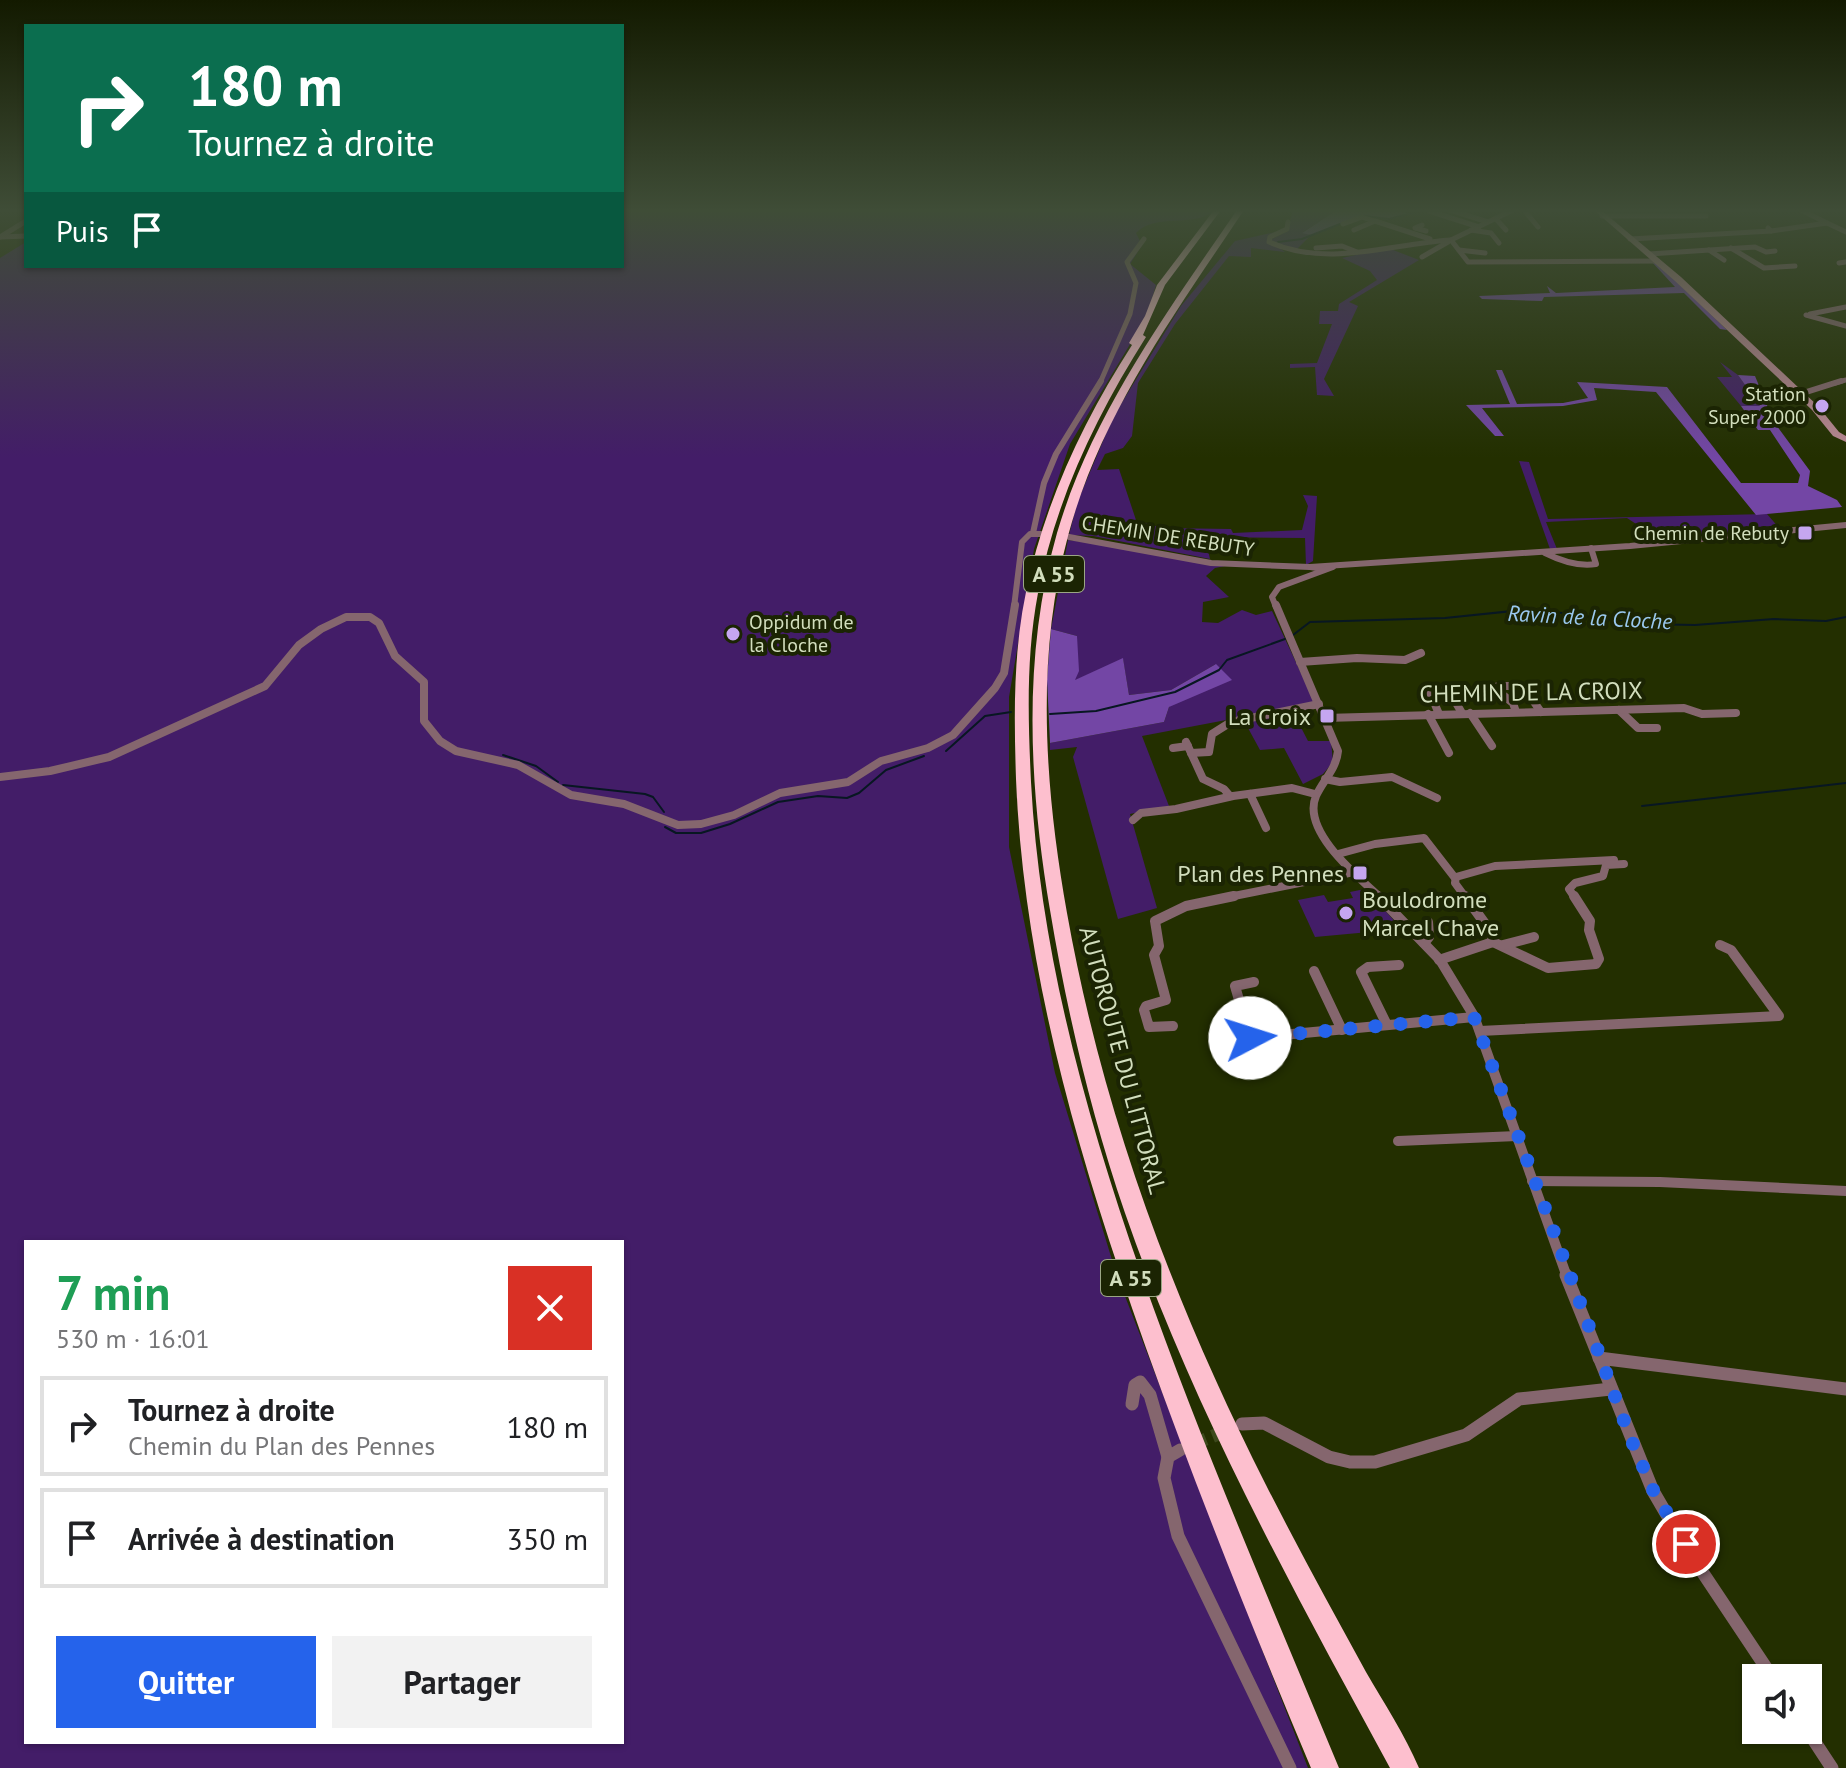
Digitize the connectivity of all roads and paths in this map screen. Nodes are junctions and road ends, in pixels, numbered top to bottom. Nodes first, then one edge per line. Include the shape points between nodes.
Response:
1 (1135, 293) edge
2 (1158, 293) edge
3 (1174, 293) edge
4 (1186, 293) edge
5 (1189, 293) edge
6 (1692, 293) edge
7 (1846, 307) edge
8 (1164, 323) junction
9 (1846, 326) edge
10 (1846, 380) edge
11 (1114, 381) junction
12 (1800, 394) junction
13 (1844, 435) edge
14 (1846, 525) edge
15 (1069, 537) dead end
16 (1591, 548) junction
17 (1543, 552) junction
18 (1330, 568) junction
19 (1421, 653) dead end
20 (1300, 662) junction
21 (1319, 704) junction
22 (1619, 710) junction
23 (1516, 712) junction
24 (1541, 712) junction
25 (1466, 713) junction
26 (1736, 713) dead end
27 (1428, 714) junction
28 (1439, 714) junction
29 (1325, 718) junction
30 (1657, 728) dead end
31 (1492, 746) dead end
32 (1189, 747) junction
33 (1173, 748) dead end
34 (1449, 753) dead end
35 (0, 777) edge
36 (1325, 779) junction
37 (1250, 794) junction
38 (1315, 794) junction
39 (1230, 796) junction
40 (1437, 798) dead end
41 (1133, 820) dead end
42 (1266, 828) dead end
43 (1338, 854) junction
44 (1354, 872) junction
45 (1455, 878) junction
46 (1428, 922) dead end
47 (1534, 937) dead end
48 (1424, 943) junction
49 (1498, 943) junction
50 (1720, 945) dead end
51 (1439, 960) junction
52 (1399, 965) dead end
53 (1314, 971) dead end
54 (1353, 973) dead end
55 (1254, 982) dead end
56 (1474, 1017) junction
57 (1173, 1026) dead end
58 (1383, 1026) junction
59 (1342, 1030) junction
60 (1480, 1031) junction
61 (1250, 1038) junction
62 (1225, 1039) dead end
63 (1517, 1136) junction
64 (1398, 1141) dead end
65 (1532, 1181) junction
66 (1846, 1191) edge
67 (1599, 1358) junction
68 (1611, 1389) junction
69 (1846, 1389) edge
70 (1132, 1404) dead end
71 (1242, 1424) dead end
72 (1764, 1664) edge
73 (1816, 1744) edge
74 (1290, 1768) edge
75 (1325, 1768) edge
76 (1405, 1768) edge
77 (1832, 1768) edge

1 - 35 street via 1095,395 1072,425 1044,483 1037,534 1022,542 1010,646 1000,681 953,735 928,748 881,761 848,782 780,793 734,815 678,825 624,804 571,795 518,765 456,751 431,732 424,721 424,682 393,655 379,623 370,617 330,623 297,647 265,686 128,749 77,766
2 - 11 highway
3 - 11 highway, AUTOROUTE DU LITTORAL / A 55
4 - 8 highway, AUTOROUTE DU LITTORAL / A 55
5 - 8 highway
6 - 12 main road
7 - 9 street via 1806,315
8 - 76 highway, AUTOROUTE DU LITTORAL / A 55 via 1099,438 1062,536 1049,595 1040,748 1059,917 1114,1143 1161,1277 1253,1480
10 - 12 street
11 - 75 highway, AUTOROUTE DU LITTORAL / A 55 via 1065,481 1032,594 1024,661 1022,764 1038,921 1067,1063 1132,1281 1213,1499
12 - 13 main road
14 - 16 street, CHEMIN DE REBUTY
15 - 18 street, CHEMIN DE REBUTY via 1211,563
16 - 17 street, CHEMIN DE REBUTY
16 - 17 street via 1596,564 1587,566
17 - 18 street, CHEMIN DE REBUTY
18 - 20 street via 1273,593
19 - 20 street via 1402,660
20 - 21 street
21 - 29 street
21 - 32 street via 1226,724 1209,738 1210,751
22 - 24 street, CHEMIN DE LA CROIX
22 - 26 street, CHEMIN DE LA CROIX
22 - 30 street via 1638,728
23 - 24 street, CHEMIN DE LA CROIX
23 - 24 street via 1498,686 1523,686
23 - 25 street, CHEMIN DE LA CROIX
25 - 28 street, CHEMIN DE LA CROIX
25 - 28 street via 1447,690 1431,690
25 - 31 street
27 - 28 street, CHEMIN DE LA CROIX
27 - 29 street, CHEMIN DE LA CROIX
27 - 34 street
29 - 36 street via 1338,755
32 - 33 street
32 - 39 street via 1204,781
36 - 38 street
36 - 40 street via 1392,777
37 - 38 street via 1292,788
37 - 39 street
37 - 42 street
38 - 43 street via 1314,820
39 - 41 street via 1141,813
43 - 44 street
43 - 45 street via 1424,838
44 - 48 street
44 - 57 street via 1186,906 1158,917 1154,955 1166,1000 1144,1010 1149,1027
45 - 49 street
45 - 49 street via 1495,866 1619,862 1606,865 1603,876 1569,889 1590,921 1596,964 1540,967
46 - 48 street
47 - 49 street
48 - 51 street
49 - 51 street
50 - 60 street via 1731,950 1779,1016
51 - 56 street
52 - 58 street via 1361,972
53 - 59 street
54 - 58 street
55 - 61 street via 1235,986
56 - 58 street
56 - 60 street
58 - 59 street
59 - 61 street
60 - 63 street
61 - 62 street
63 - 64 street
63 - 65 street
65 - 66 street
65 - 67 street
67 - 68 street
67 - 69 street
68 - 71 street via 1519,1399 1466,1435 1375,1462 1329,1457 1264,1423
68 - 72 street via 1668,1518
70 - 74 street via 1135,1385 1146,1385 1159,1440 1174,1453 1164,1466 1166,1486 1188,1562
73 - 77 street

